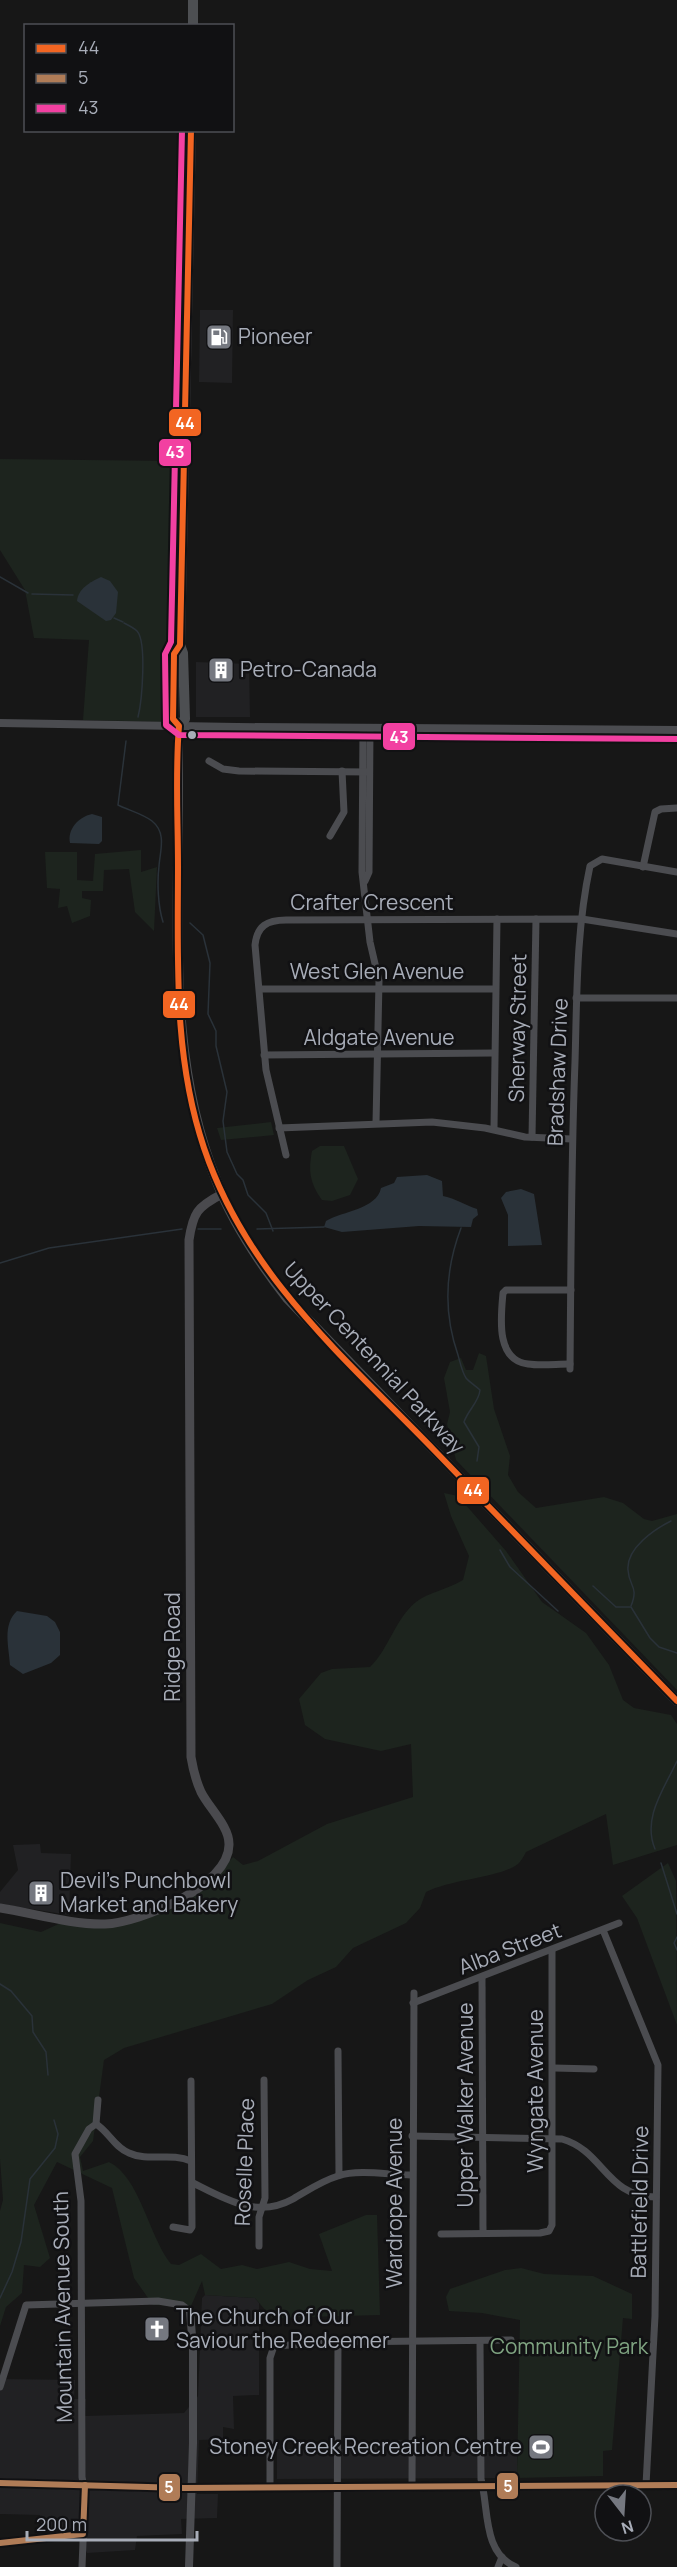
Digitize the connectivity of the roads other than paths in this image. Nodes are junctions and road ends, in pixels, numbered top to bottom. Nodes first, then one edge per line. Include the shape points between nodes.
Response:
1 (193, 0) edge
2 (193, 24) edge
3 (191, 132) edge
4 (0, 723) edge
5 (179, 726) junction
6 (366, 728) junction
7 (677, 730) edge
8 (209, 761) dead end
9 (342, 771) junction
10 (365, 772) junction
11 (677, 808) edge
12 (330, 836) dead end
13 (643, 867) junction
14 (677, 872) edge
15 (536, 919) junction
16 (582, 919) junction
17 (367, 920) junction
18 (497, 920) junction
19 (677, 934) edge
20 (260, 989) junction
21 (379, 989) junction
22 (494, 989) junction
23 (576, 998) junction
24 (677, 998) edge
25 (493, 1053) junction
26 (264, 1055) junction
27 (379, 1056) junction
28 (376, 1123) junction
29 (279, 1128) junction
30 (494, 1129) junction
31 (532, 1137) junction
32 (572, 1138) junction
33 (286, 1155) dead end
34 (222, 1194) junction
35 (570, 1290) junction
36 (674, 1698) edge
37 (0, 1908) edge
38 (619, 1923) dead end
39 (603, 1930) junction
40 (552, 1951) junction
41 (482, 1977) junction
42 (414, 1993) dead end
43 (413, 2003) junction
44 (338, 2051) dead end
45 (554, 2068) junction
46 (594, 2070) dead end
47 (264, 2080) dead end
48 (191, 2081) dead end
49 (98, 2100) dead end
50 (96, 2124) junction
51 (412, 2136) junction
52 (484, 2136) junction
53 (551, 2137) junction
54 (191, 2161) junction
55 (339, 2175) junction
56 (411, 2175) junction
57 (193, 2183) junction
58 (656, 2197) junction
59 (263, 2207) junction
60 (173, 2227) dead end
61 (483, 2233) junction
62 (441, 2234) dead end
63 (259, 2246) dead end
64 (81, 2302) junction
65 (190, 2311) joint
66 (511, 2340) dead end
67 (338, 2342) junction
68 (480, 2342) junction
69 (411, 2343) junction
70 (0, 2386) edge
71 (0, 2483) edge
72 (646, 2483) edge
73 (84, 2485) junction
74 (593, 2485) edge
75 (653, 2485) edge
76 (677, 2485) edge
77 (336, 2486) junction
78 (412, 2486) junction
79 (483, 2486) junction
80 (270, 2487) junction
81 (191, 2488) junction
82 (83, 2534) junction
83 (0, 2543) edge
84 (502, 2557) junction
85 (82, 2567) edge
86 (189, 2567) edge
87 (337, 2567) edge
88 (498, 2567) edge
89 (516, 2567) edge

1 - 2 main road
3 - 5 main road, Upper Centennial Parkway via 180,645 185,719
4 - 5 street
5 - 6 street
5 - 34 main road, Upper Centennial Parkway via 178,948 182,1049 202,1140
6 - 7 street
6 - 10 street
8 - 9 street via 223,769 239,771
9 - 10 street
9 - 12 street via 344,812
10 - 17 street
11 - 13 street via 654,812
13 - 14 street, Bradshaw Drive
13 - 16 street, Bradshaw Drive via 602,859 590,866
15 - 16 street, Crafter Crescent
15 - 18 street, Crafter Crescent
15 - 31 street, Sherway Street
16 - 19 street, Crafter Crescent
16 - 23 street, Bradshaw Drive
17 - 18 street, Crafter Crescent
17 - 20 street, Crafter Crescent via 265,923 258,931 255,945
17 - 21 street
18 - 22 street
20 - 21 street, West Glen Avenue
20 - 26 street, Crafter Crescent
21 - 22 street, West Glen Avenue
21 - 27 street
22 - 25 street
23 - 24 street
23 - 32 street, Bradshaw Drive
25 - 27 street, Aldgate Avenue
25 - 30 street
26 - 27 street, Aldgate Avenue
26 - 29 street, Crafter Crescent
27 - 28 street
28 - 29 street
28 - 30 street via 452,1123
29 - 33 street, Crafter Crescent
30 - 31 street
31 - 32 street
32 - 35 street, Bradshaw Drive
34 - 36 main road, Upper Centennial Parkway via 265,1270 308,1322
34 - 37 main road, Ridge Road via 199,1207 189,1240 191,1757 200,1791 226,1834 228,1852 217,1870 195,1891 129,1919 94,1923
35 - 35 street, Bradshaw Drive via 570,1367 528,1364 512,1357 502,1334 503,1293 512,1288
38 - 39 street, Alba Street
39 - 40 street, Alba Street
39 - 58 street, Battlefield Drive via 658,2065
40 - 41 street, Alba Street
40 - 45 street, Wyngate Avenue
41 - 43 street, Alba Street
41 - 52 street, Upper Walker Avenue
42 - 43 street, Wardrope Avenue
43 - 51 street, Wardrope Avenue
44 - 55 street
45 - 46 street
45 - 53 street, Wyngate Avenue
47 - 59 street, Roselle Place
48 - 54 street
49 - 50 street
50 - 54 street via 131,2154
50 - 64 street, Mountain Avenue South via 75,2154 81,2201
51 - 52 street
51 - 56 street, Wardrope Avenue
52 - 53 street
52 - 61 street, Upper Walker Avenue
53 - 58 street via 583,2148 620,2188
53 - 61 street, Wyngate Avenue via 549,2231
54 - 57 street
55 - 56 street
55 - 59 street via 284,2204
56 - 69 street, Wardrope Avenue
57 - 59 street via 226,2200 252,2208
57 - 60 street via 191,2230
58 - 72 street, Battlefield Drive via 655,2316
59 - 63 street, Roselle Place
61 - 62 street
64 - 65 street via 158,2301 182,2305
64 - 70 street via 26,2305
64 - 73 street, Mountain Avenue South
65 - 81 street
66 - 68 street
67 - 69 street
67 - 77 street
67 - 80 street via 274,2346 270,2352
68 - 69 street
68 - 79 street
69 - 78 street, Wardrope Avenue
71 - 73 main road
73 - 81 main road
73 - 82 street, Mountain Avenue South
74 - 79 main road
75 - 76 main road
77 - 78 main road
77 - 80 main road
77 - 87 street
78 - 79 main road
79 - 84 street via 488,2530
80 - 81 main road
81 - 86 street
82 - 83 street
82 - 85 street, Mountain Avenue South
84 - 88 street
84 - 89 street

